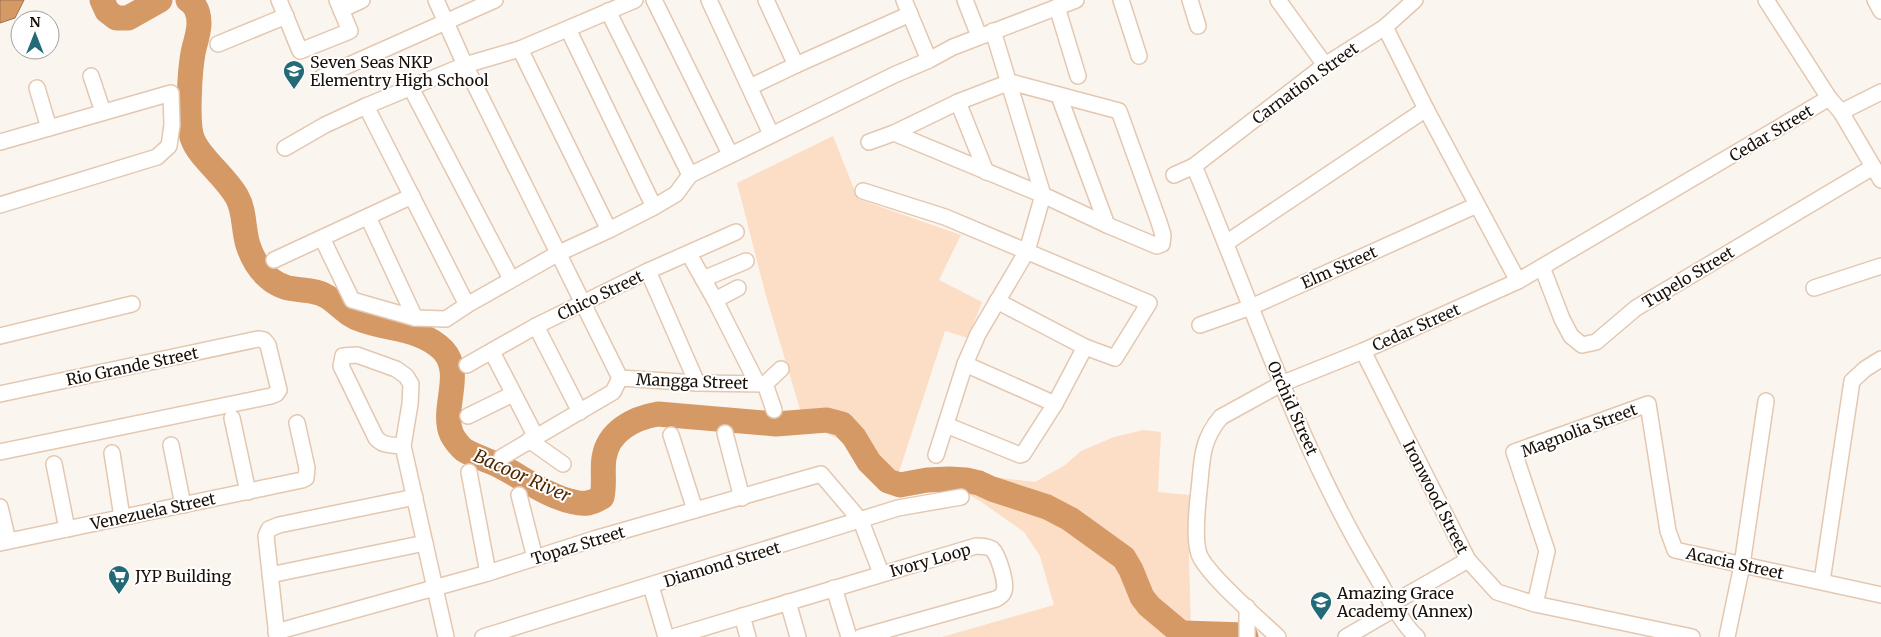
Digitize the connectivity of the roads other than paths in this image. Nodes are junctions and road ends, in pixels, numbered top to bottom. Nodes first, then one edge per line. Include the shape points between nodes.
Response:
1 (279, 0) edge
2 (362, 0) edge
3 (436, 0) edge
4 (495, 0) edge
5 (635, 0) edge
6 (654, 0) edge
7 (709, 0) edge
8 (766, 0) edge
9 (965, 0) edge
10 (1076, 0) edge
11 (1121, 0) edge
12 (1190, 0) edge
13 (1278, 0) edge
14 (1415, 0) edge
15 (1766, 0) edge
16 (339, 5) edge
17 (907, 7) edge
18 (1057, 7) junction
19 (608, 11) junction
20 (286, 16) junction
21 (446, 21) junction
22 (1198, 26) dead end
23 (1385, 26) junction
24 (568, 29) junction
25 (986, 34) junction
26 (218, 44) dead end
27 (520, 49) junction
28 (1139, 56) dead end
29 (929, 60) junction
30 (465, 65) junction
31 (796, 65) junction
32 (1325, 65) junction
33 (91, 76) dead end
34 (1078, 76) dead end
35 (322, 77) dead end
36 (1010, 82) junction
37 (750, 86) junction
38 (37, 88) dead end
39 (411, 88) junction
40 (1881, 92) edge
41 (1059, 96) junction
42 (1829, 98) junction
43 (958, 102) junction
44 (366, 106) junction
45 (1426, 109) junction
46 (103, 112) junction
47 (1840, 112) junction
48 (49, 128) junction
49 (894, 133) junction
50 (771, 134) junction
51 (0, 142) edge
52 (869, 142) dead end
53 (285, 148) dead end
54 (730, 154) junction
55 (1194, 166) junction
56 (986, 172) junction
57 (1878, 174) edge
58 (690, 175) junction
59 (1174, 175) dead end
60 (863, 191) dead end
61 (1043, 195) junction
62 (412, 196) junction
63 (0, 205) edge
64 (1477, 206) junction
65 (654, 207) junction
66 (368, 217) junction
67 (1107, 226) junction
68 (609, 230) junction
69 (736, 232) dead end
70 (322, 238) junction
71 (1226, 243) junction
72 (1026, 251) junction
73 (558, 254) junction
74 (689, 254) junction
75 (274, 260) dead end
76 (746, 260) dead end
77 (1881, 266) edge
78 (1542, 267) junction
79 (648, 271) junction
80 (512, 279) junction
81 (703, 279) junction
82 (1518, 281) junction
83 (738, 288) dead end
84 (1814, 288) dead end
85 (715, 300) junction
86 (997, 301) junction
87 (583, 303) junction
88 (132, 304) dead end
89 (467, 305) junction
90 (1251, 307) junction
91 (415, 318) junction
92 (1200, 325) dead end
93 (536, 326) junction
94 (0, 336) edge
95 (1085, 347) junction
96 (1363, 351) junction
97 (492, 352) junction
98 (1881, 359) edge
99 (965, 364) junction
100 (467, 365) dead end
101 (781, 369) dead end
102 (620, 378) junction
103 (698, 383) junction
104 (761, 384) junction
105 (1281, 384) junction
106 (0, 394) edge
107 (513, 394) junction
108 (1766, 401) dead end
109 (1056, 404) junction
110 (1648, 404) joint
111 (774, 410) dead end
112 (580, 412) junction
113 (468, 416) dead end
114 (232, 418) dead end
115 (297, 423) dead end
116 (946, 425) junction
117 (725, 433) dead end
118 (671, 435) dead end
119 (532, 438) junction
120 (171, 445) dead end
121 (403, 446) junction
122 (0, 452) edge
123 (112, 453) dead end
124 (936, 455) dead end
125 (502, 457) dead end
126 (54, 464) dead end
127 (562, 464) dead end
128 (469, 472) dead end
129 (248, 492) junction
130 (519, 495) dead end
131 (415, 497) junction
132 (742, 498) junction
133 (961, 498) dead end
134 (183, 505) junction
135 (0, 507) edge
136 (696, 510) junction
137 (122, 518) junction
138 (861, 521) junction
139 (67, 529) junction
140 (4, 542) edge
141 (425, 543) junction
142 (535, 558) junction
143 (1468, 560) junction
144 (1742, 565) junction
145 (488, 574) junction
146 (881, 574) junction
147 (270, 575) junction
148 (1822, 581) junction
149 (651, 586) junction
150 (435, 588) junction
151 (834, 588) junction
152 (1881, 594) edge
153 (788, 602) junction
154 (1535, 604) junction
155 (1394, 606) junction
156 (1247, 614) junction
157 (742, 616) junction
158 (277, 634) edge
159 (696, 634) edge
160 (446, 637) edge
161 (484, 637) edge
162 (666, 637) edge
163 (673, 637) edge
164 (748, 637) edge
165 (798, 637) edge
166 (850, 637) edge
167 (861, 637) edge
168 (1247, 637) edge
169 (1278, 637) edge
170 (1346, 637) edge
171 (1417, 637) edge
172 (1692, 637) edge
173 (1727, 637) edge

1 - 20 street
2 - 16 street
3 - 21 street
4 - 21 street
5 - 19 street
6 - 54 street
7 - 37 street
8 - 31 street
9 - 25 street
10 - 18 street
11 - 28 street
12 - 22 street
13 - 32 street
14 - 23 street, Carnation Street
15 - 42 street
16 - 20 street via 350,32 300,51
17 - 29 street
17 - 31 street
18 - 25 street
18 - 34 street
19 - 24 street
19 - 58 street
20 - 26 street
21 - 30 street
21 - 35 street
23 - 32 street, Carnation Street
23 - 45 street
24 - 27 street
24 - 65 street
25 - 29 street
25 - 36 street
27 - 30 street
27 - 68 street
29 - 50 street
30 - 39 street
30 - 73 street
31 - 37 street
32 - 55 street, Carnation Street
33 - 46 street
36 - 41 street
36 - 43 street
36 - 61 street
37 - 50 street
38 - 48 street
39 - 44 street
39 - 80 street
40 - 47 street
41 - 67 street
41 - 67 street via 1119,111 1159,222 1163,242 1157,246
42 - 47 street
42 - 78 street, Cedar Street
43 - 49 street
43 - 56 street
44 - 53 street
44 - 62 street
45 - 64 street
45 - 71 street
46 - 48 street
46 - 63 street via 170,93 170,146 157,157
47 - 57 street
48 - 51 street
49 - 52 street
49 - 56 street
50 - 54 street
54 - 58 street
55 - 59 street, Carnation Street
55 - 71 street, Orchid Street
56 - 61 street
57 - 78 street, Tupelo Street via 1636,308 1596,342 1582,345 1571,336
58 - 65 street via 676,194
60 - 72 street via 945,217
61 - 67 street
61 - 72 street
62 - 66 street
62 - 89 street
64 - 82 street
64 - 90 street, Elm Street
65 - 68 street
66 - 70 street
66 - 91 street
68 - 73 street
69 - 74 street, Chico Street
70 - 75 street
70 - 91 street via 352,300
71 - 90 street, Orchid Street
72 - 86 street
72 - 95 street via 1149,303 1115,358
73 - 80 street
73 - 87 street
74 - 79 street, Chico Street
74 - 81 street
76 - 81 street
77 - 84 street
78 - 82 street, Cedar Street
79 - 87 street, Chico Street
79 - 103 street
80 - 89 street
81 - 85 street
82 - 96 street, Cedar Street
83 - 85 street
85 - 104 street
86 - 95 street
86 - 99 street
87 - 93 street, Chico Street
87 - 102 street
88 - 94 street
89 - 91 street via 446,319
90 - 92 street, Elm Street
90 - 105 street, Orchid Street
93 - 97 street, Chico Street
93 - 112 street
95 - 109 street
96 - 105 street, Cedar Street
96 - 143 street, Ironwood Street
97 - 100 street, Chico Street
97 - 107 street
98 - 148 street via 1852,381
99 - 109 street
99 - 116 street
101 - 104 street, Mangga Street
102 - 103 street, Mangga Street
102 - 112 street, Mangga Street via 613,392
103 - 104 street, Mangga Street
104 - 111 street
105 - 155 street, Orchid Street via 1349,530
105 - 156 street, Cedar Street via 1221,418 1204,446 1197,503 1199,554
106 - 122 street, Rio Grande Street via 258,339 268,345 278,381 276,394
107 - 113 street
107 - 119 street
108 - 144 street
109 - 116 street via 1020,455
110 - 144 street, Acacia Street via 1668,531 1675,550
110 - 154 street, Magnolia Street via 1514,452 1547,551
112 - 119 street, Mangga Street
114 - 129 street
115 - 129 street, Venezuela Street via 307,468 306,478
116 - 124 street
117 - 132 street
118 - 136 street
119 - 125 street, Mangga Street
119 - 127 street
120 - 134 street
121 - 121 street via 411,393 411,384 406,376 396,369 356,355 343,356 341,366 376,438 386,445
121 - 131 street
123 - 137 street
126 - 139 street
128 - 145 street
129 - 134 street, Venezuela Street
130 - 142 street
131 - 141 street
131 - 147 street via 269,528 266,536
132 - 136 street, Topaz Street
132 - 138 street, Topaz Street via 821,474
133 - 138 street, Diamond Street via 898,508
134 - 137 street, Venezuela Street
135 - 140 street
136 - 142 street, Topaz Street
137 - 139 street, Venezuela Street
138 - 146 street
138 - 149 street, Diamond Street
139 - 140 street, Venezuela Street
141 - 147 street
141 - 150 street
142 - 145 street, Topaz Street
143 - 154 street, Ironwood Street via 1497,592
143 - 155 street
144 - 148 street, Acacia Street
144 - 173 street
145 - 150 street, Topaz Street
146 - 151 street
146 - 167 street, Ivory Loop via 984,546 995,553 1005,589 1002,595 987,603
147 - 158 street
148 - 152 street, Acacia Street
149 - 161 street, Diamond Street
149 - 162 street
150 - 158 street, Topaz Street
150 - 160 street
151 - 153 street
151 - 166 street
153 - 157 street
153 - 165 street
154 - 172 street, Ironwood Street
155 - 170 street
155 - 171 street, Orchid Street
156 - 168 street
156 - 169 street, Cedar Street
157 - 159 street
157 - 164 street
159 - 163 street

